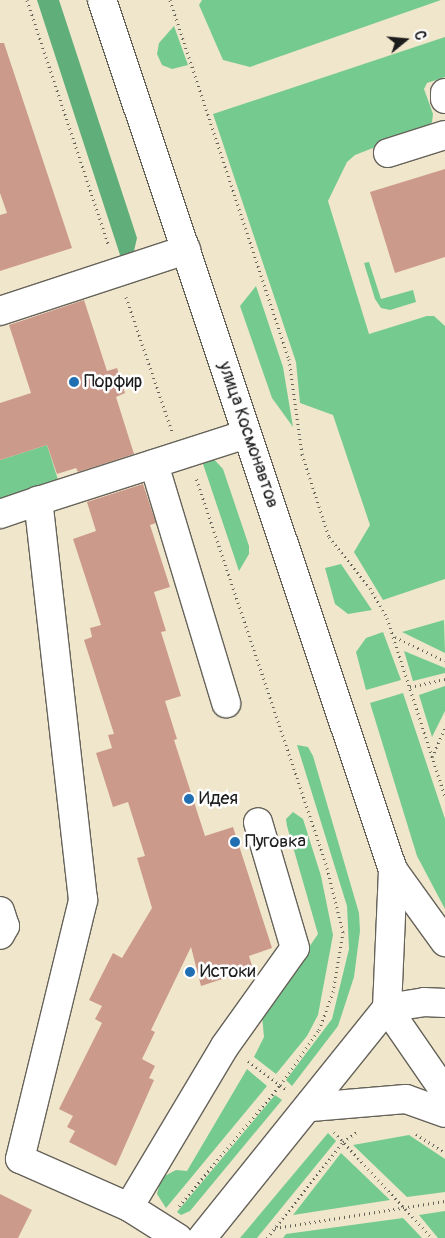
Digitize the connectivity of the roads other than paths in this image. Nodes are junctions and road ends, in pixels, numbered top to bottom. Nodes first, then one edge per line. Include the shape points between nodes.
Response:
1 (102, 0) edge
2 (445, 93) edge
3 (445, 99) edge
4 (442, 132) edge
5 (388, 153) dead end
6 (186, 250) junction
7 (0, 311) edge
8 (247, 434) junction
9 (154, 464) junction
10 (38, 502) junction
11 (0, 514) edge
12 (226, 703) dead end
13 (258, 822) dead end
14 (393, 870) junction
15 (0, 911) edge
16 (0, 935) edge
17 (445, 942) edge
18 (445, 1003) edge
19 (387, 1008) junction
20 (445, 1092) edge
21 (311, 1107) junction
22 (445, 1113) edge
23 (10, 1158) edge
24 (129, 1207) junction
25 (178, 1238) edge
26 (202, 1238) edge

1 - 6 main road, улица Космонавтов
2 - 3 main road
4 - 5 main road
6 - 7 main road
6 - 8 main road, улица Космонавтов
8 - 9 main road
8 - 14 main road, улица Космонавтов
9 - 10 main road
9 - 12 main road
10 - 11 main road
10 - 23 main road via 83,900
13 - 24 main road via 295,948 225,1046
14 - 17 main road, улица Космонавтов
14 - 19 main road, улица Космонавтов
15 - 16 main road via 4,926
18 - 19 main road via 424,1002
19 - 20 main road
19 - 21 main road
21 - 22 main road via 406,1099
21 - 26 main road
23 - 24 main road
24 - 25 main road

